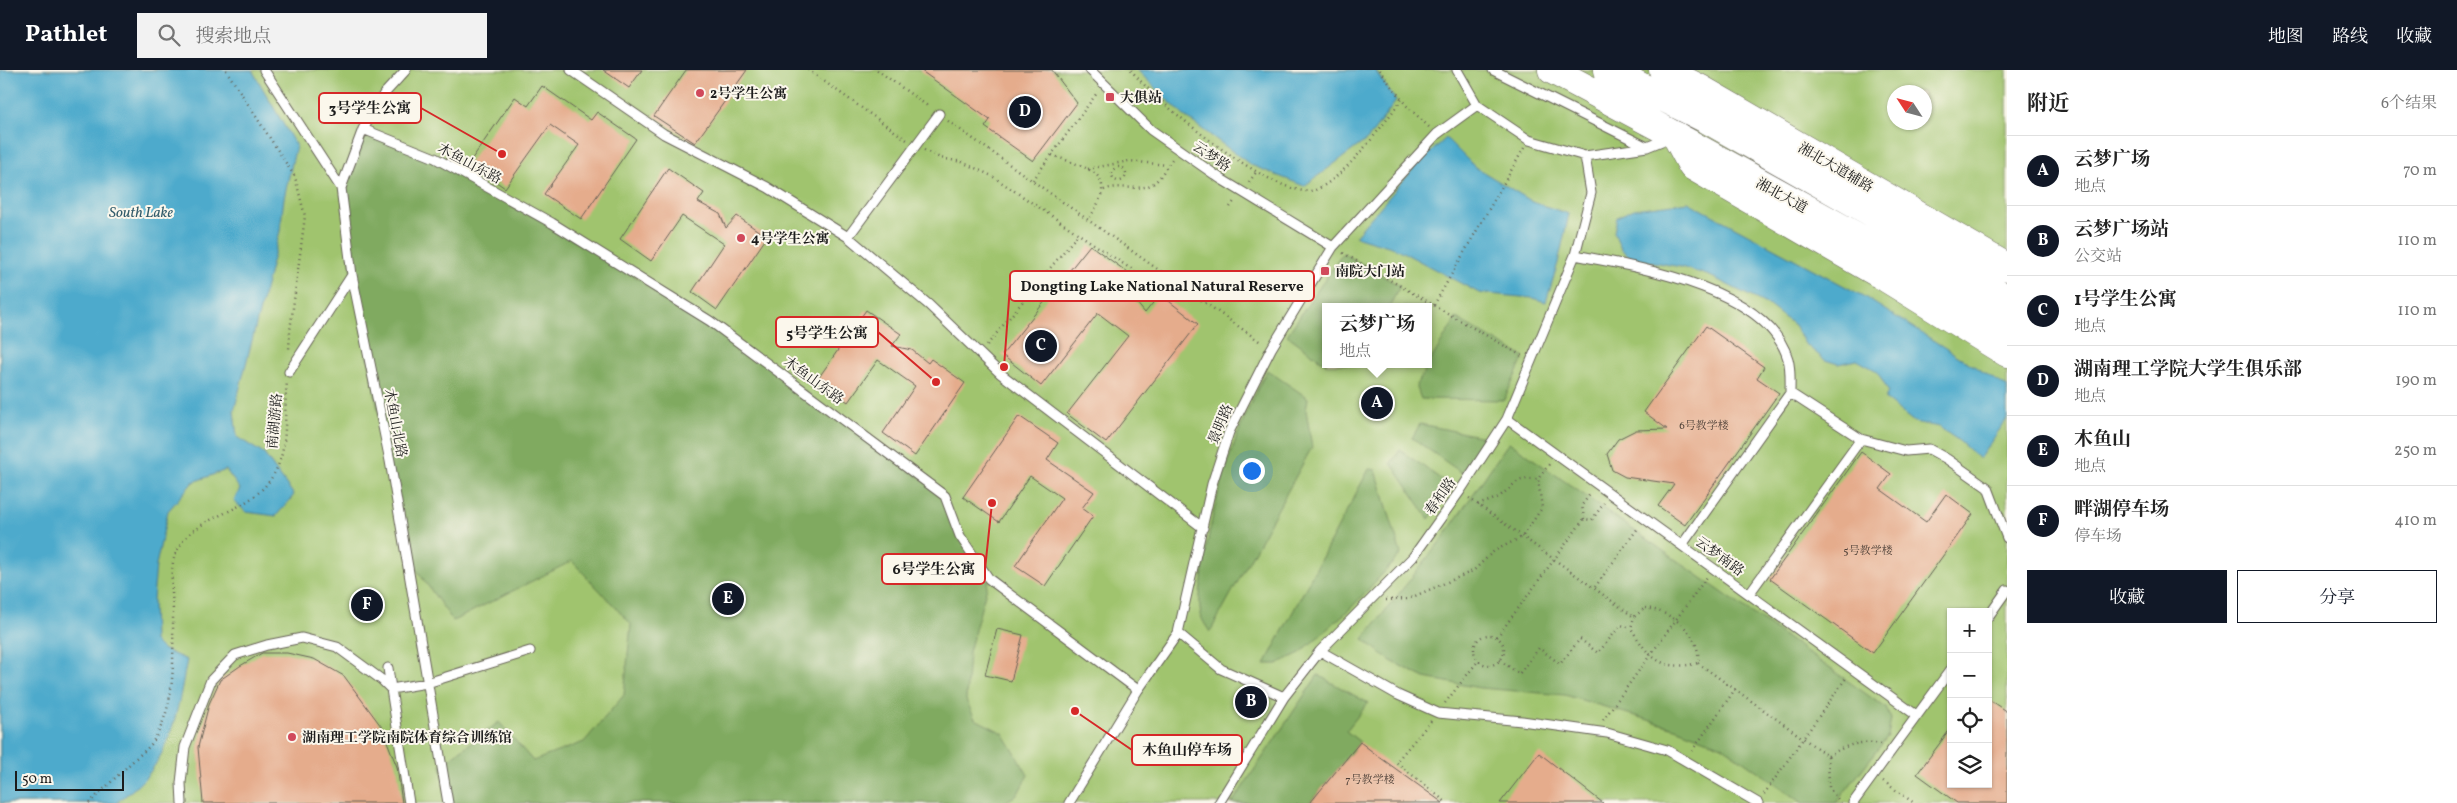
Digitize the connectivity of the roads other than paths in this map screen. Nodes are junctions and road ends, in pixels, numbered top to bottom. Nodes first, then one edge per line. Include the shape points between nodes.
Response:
1 (264, 70) edge
2 (406, 70) edge
3 (571, 70) edge
4 (1090, 70) edge
5 (1457, 70) edge
6 (1493, 70) edge
7 (1552, 70) edge
8 (1608, 70) edge
9 (1663, 70) edge
10 (1477, 105) junction
11 (939, 114) road end
12 (363, 130) junction
13 (1676, 136) junction
14 (1647, 147) junction
15 (1585, 156) junction
16 (341, 188) junction
17 (848, 237) junction
18 (1333, 247) junction
19 (1575, 255) junction
20 (2007, 267) edge
21 (352, 275) junction
22 (2007, 300) edge
23 (2007, 329) edge
24 (2007, 353) edge
25 (289, 372) road end
26 (1790, 393) junction
27 (1507, 419) junction
28 (1861, 439) junction
29 (1202, 528) junction
30 (2007, 538) edge
31 (1682, 545) junction
32 (2007, 590) edge
33 (1749, 594) junction
34 (1992, 611) edge
35 (1178, 633) junction
36 (530, 651) dead end
37 (1320, 651) junction
38 (388, 668) dead end
39 (1947, 675) edge
40 (427, 682) junction
41 (391, 689) junction
42 (1138, 690) junction
43 (1284, 697) junction
44 (1916, 715) junction
45 (182, 803) edge
46 (409, 803) edge
47 (448, 803) edge
48 (1069, 803) edge
49 (1219, 803) edge
50 (1758, 803) edge
51 (1853, 803) edge

1 - 16 lane, 木鱼山北路
2 - 12 lane via 384,94
3 - 17 lane via 664,134 767,187
4 - 18 lane, 云梦路 via 1151,130 1221,179
5 - 10 lane
6 - 14 lane
7 - 13 main road, 湘北大道
8 - 22 main road, 湘北大道 via 1708,120 1876,215
9 - 20 main road, 湘北大道辅路
10 - 15 lane via 1529,140
10 - 18 lane, 景明路 via 1437,134
11 - 17 lane
12 - 16 lane
12 - 42 lane, 木鱼山东路 via 434,158 552,223 710,322 946,496 960,536 988,579
13 - 14 lane
13 - 23 main road, 湘北大道 via 1901,261
13 - 24 main road via 1692,166 1886,278
14 - 15 lane
15 - 19 lane, 春和路 via 1591,193
16 - 21 lane, 木鱼山北路
17 - 29 lane via 929,305 1001,374
18 - 29 lane, 景明路 via 1272,350 1229,432
19 - 26 lane via 1633,266 1720,292 1771,327 1788,359
19 - 27 lane, 春和路
21 - 25 lane
21 - 40 lane, 木鱼山北路 via 390,461
26 - 28 lane
26 - 31 lane
27 - 31 lane, 云梦南路
27 - 37 lane, 春和路 via 1413,557
28 - 30 lane via 1906,451 1929,449 1947,459 1988,488
28 - 33 lane
29 - 35 lane, 景明路
31 - 33 lane, 云梦南路
32 - 34 lane
33 - 44 lane, 云梦南路
35 - 42 lane, 景明路
35 - 43 lane via 1221,669
36 - 40 lane
37 - 43 lane, 春和路
37 - 50 lane via 1438,713 1595,732 1667,750
38 - 41 lane
39 - 44 lane
40 - 41 lane
40 - 47 lane, 木鱼山北路
41 - 45 lane via 337,648 302,638 235,655 211,680 185,747
41 - 46 lane
42 - 48 lane, 景明路
43 - 49 lane, 春和路
44 - 51 lane

